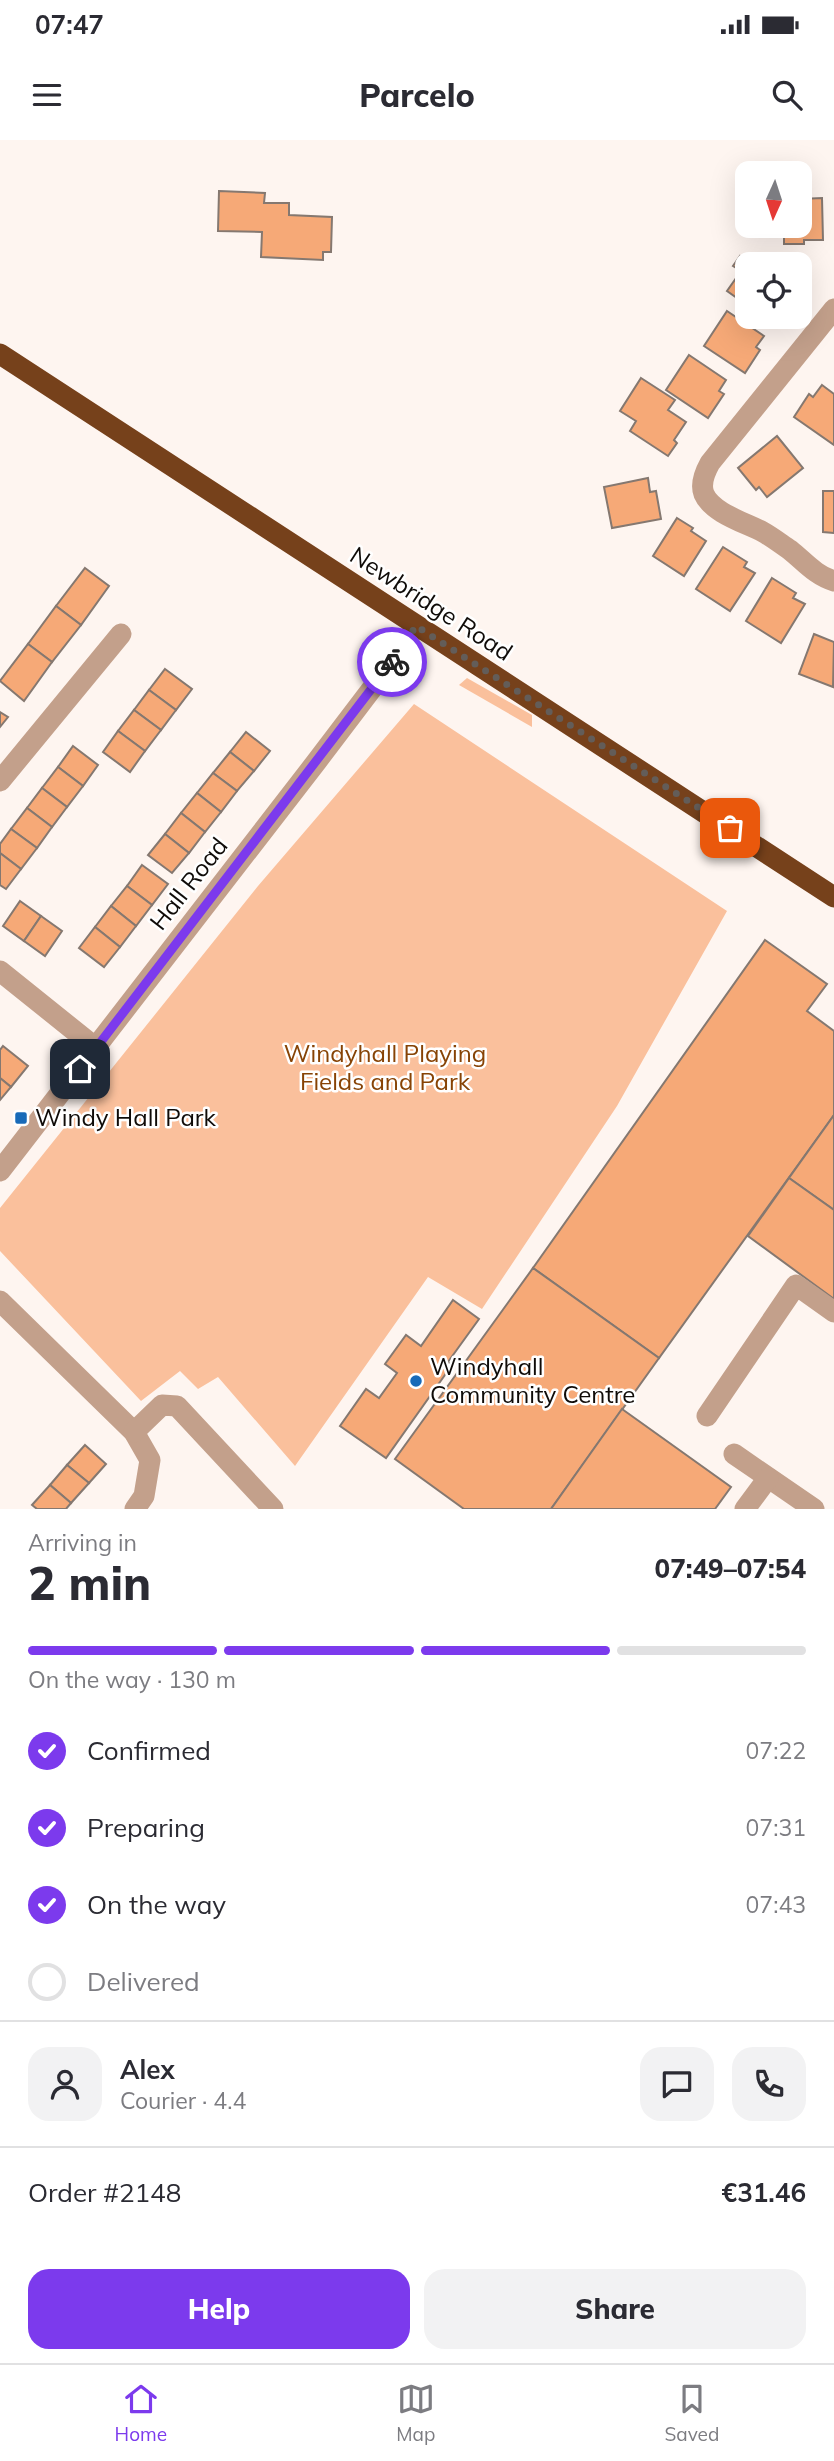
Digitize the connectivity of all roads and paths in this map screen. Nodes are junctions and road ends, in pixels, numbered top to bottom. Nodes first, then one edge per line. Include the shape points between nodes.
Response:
1 (834, 309) edge
2 (0, 354) edge
3 (834, 581) edge
4 (416, 626) junction
5 (121, 634) dead end
6 (0, 781) edge
7 (834, 897) edge
8 (0, 971) edge
9 (96, 1048) junction
10 (0, 1171) edge
11 (0, 1301) edge
12 (834, 1312) edge
13 (707, 1416) dead end
14 (134, 1432) junction
15 (734, 1454) dead end
16 (768, 1478) junction
17 (135, 1509) edge
18 (273, 1509) edge
19 (745, 1509) edge
20 (814, 1509) edge

1 - 3 street via 710,463 703,482 711,504
2 - 4 highway, Newbridge Road
4 - 7 highway, Newbridge Road
4 - 9 street, Hall Road
5 - 6 street
8 - 9 street
9 - 10 street, Hall Road
11 - 14 street
12 - 13 street via 796,1285
14 - 17 street via 150,1460 144,1496
14 - 18 street via 162,1405 177,1406
15 - 16 street
16 - 19 street
16 - 20 street

